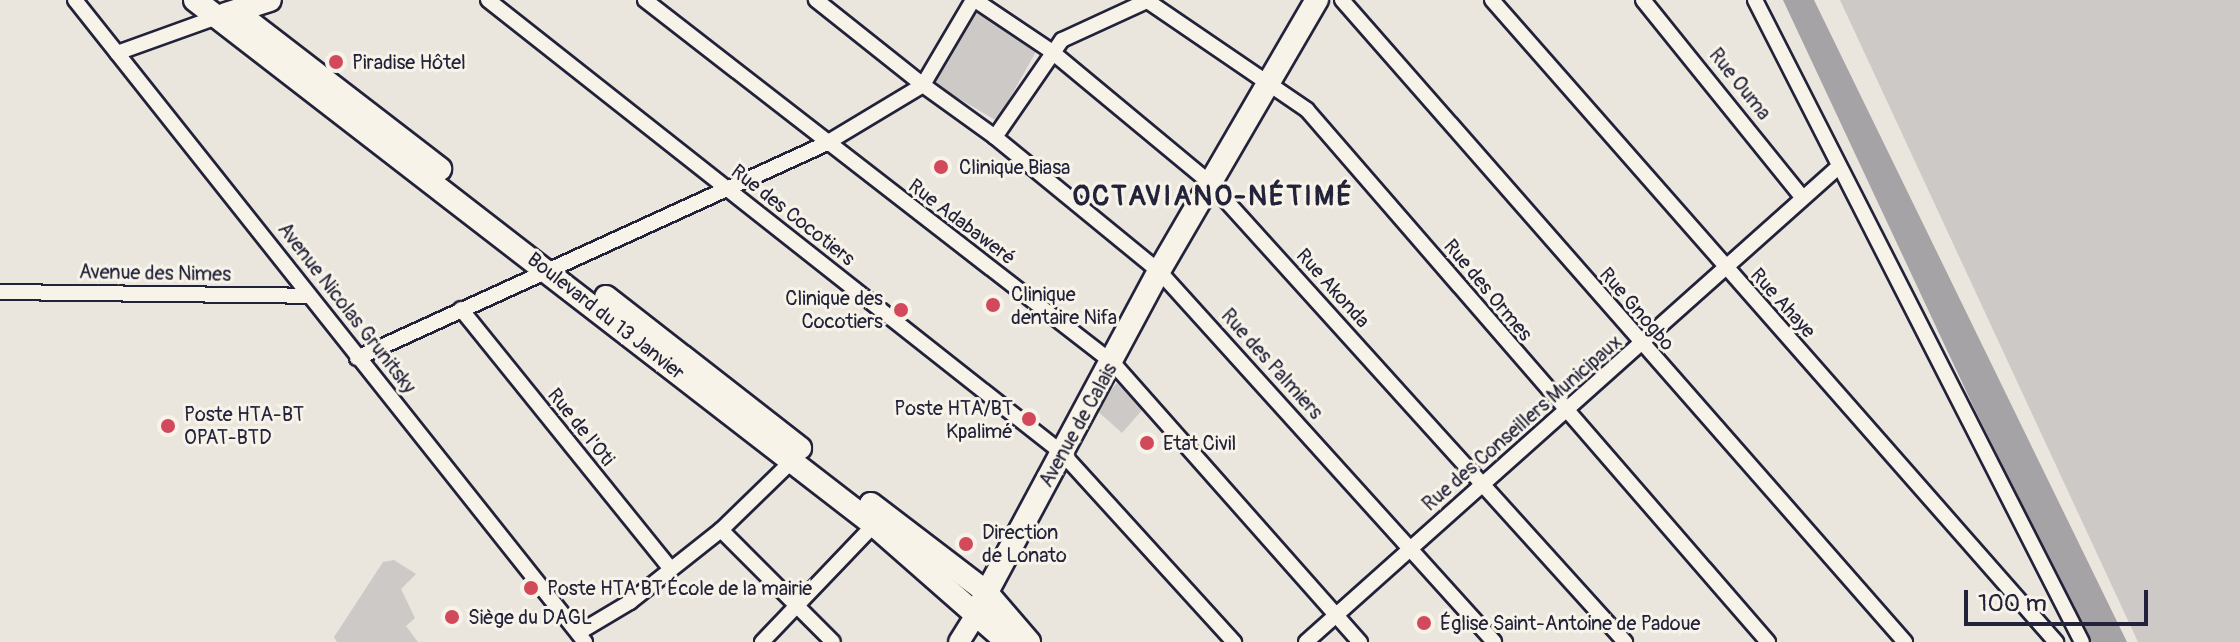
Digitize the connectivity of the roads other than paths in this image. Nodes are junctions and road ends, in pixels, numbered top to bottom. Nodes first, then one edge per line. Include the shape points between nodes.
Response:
1 (75, 0) edge
2 (195, 0) edge
3 (488, 0) edge
4 (645, 0) edge
5 (816, 0) edge
6 (974, 0) edge
7 (1147, 0) edge
8 (1317, 0) edge
9 (1342, 0) edge
10 (1492, 0) edge
11 (1643, 0) edge
12 (1755, 0) edge
13 (267, 1) edge
14 (224, 9) edge
15 (1051, 51) junction
16 (117, 53) junction
17 (1271, 83) junction
18 (923, 85) junction
19 (995, 137) junction
20 (825, 144) junction
21 (1836, 169) junction
22 (1210, 183) junction
23 (728, 189) junction
24 (1802, 197) junction
25 (551, 265) junction
26 (1726, 270) junction
27 (1159, 271) junction
28 (0, 292) edge
29 (309, 296) junction
30 (461, 309) junction
31 (1642, 345) junction
32 (357, 358) junction
33 (1113, 363) junction
34 (1565, 412) junction
35 (1062, 453) junction
36 (792, 461) junction
37 (1483, 485) junction
38 (874, 525) junction
39 (721, 530) junction
40 (1410, 546) junction
41 (671, 569) junction
42 (982, 601) junction
43 (798, 606) junction
44 (1336, 616) junction
45 (2053, 635) edge
46 (582, 638) edge
47 (762, 642) edge
48 (833, 642) edge
49 (959, 642) edge
50 (1007, 642) edge
51 (1029, 642) edge
52 (1234, 642) edge
53 (1306, 642) edge
54 (1360, 642) edge
55 (1494, 642) edge
56 (1625, 642) edge
57 (1768, 642) edge
58 (1905, 642) edge
59 (2082, 642) edge

1 - 16 street, Avenue Nicolas Grunitsky
2 - 14 highway, Boulevard du 13 Janvier
3 - 23 street, Rue des Cocotiers
4 - 20 street, Rue Adabaweré
5 - 18 street, Rue des Palmiers
6 - 15 street, Rue Akonda
6 - 18 street
7 - 15 street
7 - 17 street, Rue des Ormes
8 - 17 highway, Avenue de Calais
9 - 31 street, Rue Gnogbo
10 - 26 street, Rue Ahaye
11 - 24 street, Rue Ouma
12 - 21 street
13 - 14 highway
14 - 16 street
14 - 25 highway, Boulevard du 13 Janvier
15 - 19 street
15 - 22 street, Rue Akonda
16 - 29 street, Avenue Nicolas Grunitsky
17 - 22 highway, Avenue de Calais
17 - 34 street, Rue des Ormes via 1307,110
18 - 19 street, Rue des Palmiers
18 - 20 street
19 - 27 street, Rue des Palmiers
20 - 23 street
20 - 33 street, Rue Adabaweré
21 - 24 street, Rue des Conseillers Municipaux
21 - 59 street
22 - 27 highway, Avenue de Calais
22 - 37 street, Rue Akonda
23 - 25 street
23 - 35 street, Rue des Cocotiers
24 - 26 street, Rue des Conseillers Municipaux
25 - 30 street
25 - 36 highway, Boulevard du 13 Janvier
25 - 42 highway, Boulevard du 13 Janvier
26 - 31 street, Rue des Conseillers Municipaux
26 - 45 street, Rue Ahaye
27 - 33 highway, Avenue de Calais
27 - 40 street, Rue des Palmiers
28 - 29 street, Avenue des Nimes
29 - 32 street, Avenue Nicolas Grunitsky
30 - 32 street
30 - 41 street, Rue de l'Oti
31 - 34 street, Rue des Conseillers Municipaux
31 - 58 street, Rue Gnogbo
32 - 46 street, Avenue Nicolas Grunitsky
33 - 35 highway, Avenue de Calais
33 - 44 street, Rue Adabaweré
34 - 37 street, Rue des Conseillers Municipaux
34 - 57 street, Rue des Ormes
35 - 42 highway, Avenue de Calais
35 - 52 street, Rue des Cocotiers
36 - 38 highway, Boulevard du 13 Janvier
36 - 39 street
37 - 40 street, Rue des Conseillers Municipaux
37 - 56 street, Rue Akonda
38 - 42 highway, Boulevard du 13 Janvier
38 - 43 street
39 - 41 street
39 - 43 street
40 - 44 street, Rue des Conseillers Municipaux
40 - 55 street, Rue des Palmiers
41 - 46 street
42 - 49 main road, Avenue de Calais
42 - 50 highway, Boulevard du 13 Janvier
42 - 51 highway, Boulevard du 13 Janvier
43 - 47 street
43 - 48 street
44 - 53 street, Rue des Conseillers Municipaux
44 - 54 street, Rue Adabaweré

